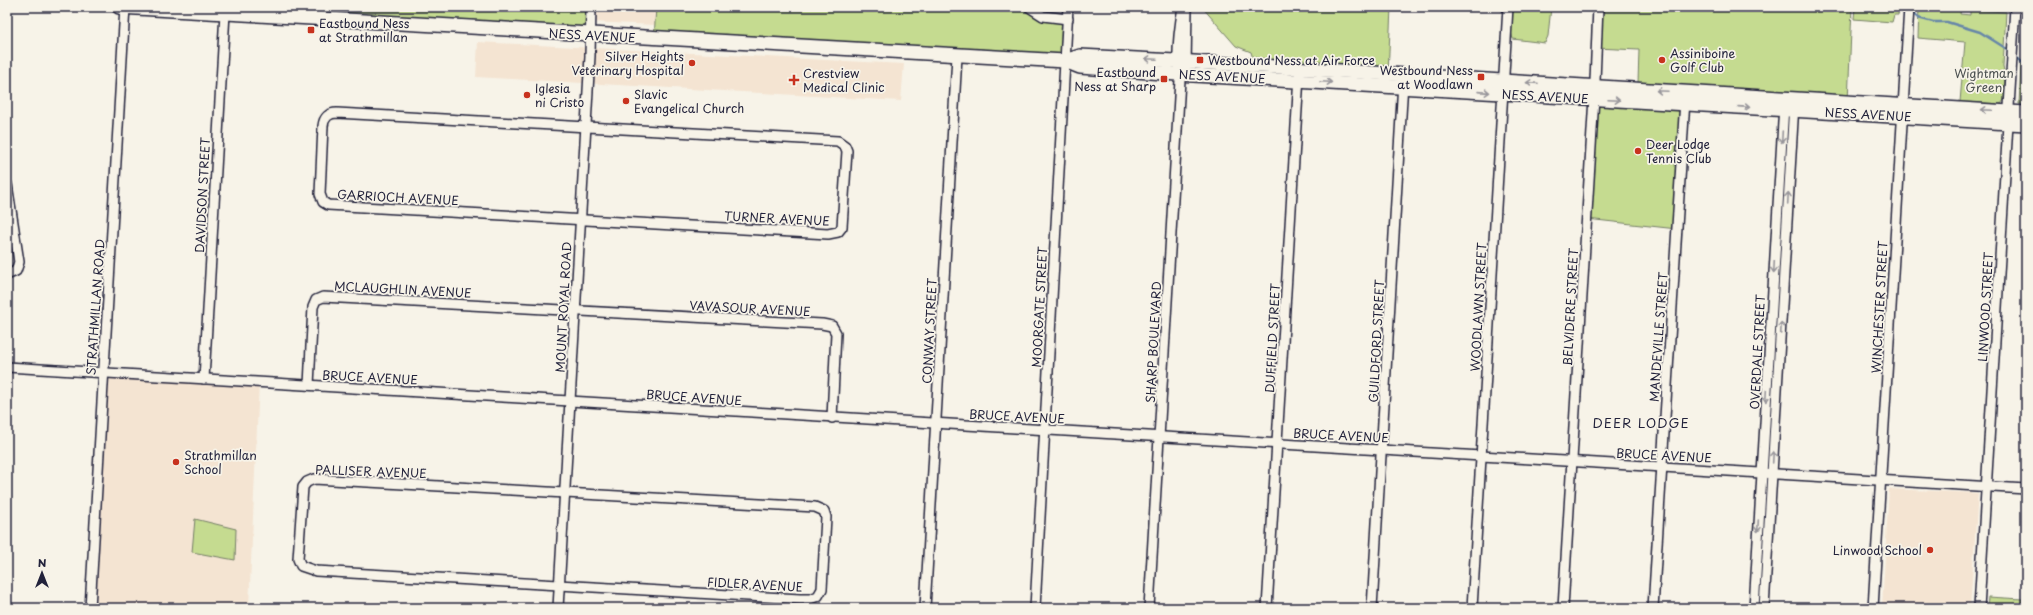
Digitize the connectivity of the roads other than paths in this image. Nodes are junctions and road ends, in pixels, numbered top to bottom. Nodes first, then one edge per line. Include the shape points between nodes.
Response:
1 (119, 7) edge
2 (125, 7) edge
3 (592, 7) edge
4 (1029, 7) edge
5 (1068, 7) edge
6 (1183, 7) edge
7 (1187, 7) edge
8 (1508, 7) edge
9 (1598, 7) edge
10 (1909, 7) edge
11 (2015, 7) edge
12 (225, 13) junction
13 (1068, 19) junction
14 (591, 34) junction
15 (957, 56) junction
16 (1065, 61) junction
17 (1181, 70) junction
18 (1299, 75) junction
19 (1403, 81) junction
20 (1503, 87) junction
21 (1595, 93) junction
22 (1685, 98) junction
23 (1789, 104) junction
24 (1902, 111) junction
25 (2026, 113) edge
26 (2009, 117) junction
27 (2026, 124) edge
28 (586, 127) junction
29 (7, 184) edge
30 (7, 188) edge
31 (580, 219) junction
32 (7, 274) edge
33 (575, 311) junction
34 (7, 367) edge
35 (102, 373) junction
36 (204, 379) junction
37 (309, 385) junction
38 (569, 401) junction
39 (832, 418) junction
40 (936, 423) junction
41 (1045, 430) junction
42 (1159, 437) junction
43 (1277, 443) junction
44 (1382, 450) junction
45 (1481, 456) junction
46 (1573, 461) junction
47 (1662, 467) junction
48 (1762, 473) junction
49 (1772, 473) junction
50 (1880, 480) junction
51 (1986, 486) junction
52 (2026, 489) edge
53 (564, 494) junction
54 (559, 585) junction
55 (90, 608) edge
56 (558, 608) edge
57 (925, 608) edge
58 (1035, 608) edge
59 (1149, 608) edge
60 (1267, 608) edge
61 (1372, 608) edge
62 (1472, 608) edge
63 (1563, 608) edge
64 (1653, 608) edge
65 (1754, 608) edge
66 (1764, 608) edge
67 (1873, 608) edge
68 (1979, 608) edge

1 - 2 main road, NESS AVENUE
2 - 12 main road, NESS AVENUE
2 - 35 street, STRATHMILLAN ROAD
3 - 14 street, MOUNT ROYAL ROAD
4 - 13 street via 1043,16
5 - 13 street, MOORGATE STREET
6 - 17 street
7 - 17 street
8 - 20 street, WOODLAWN STREET
9 - 21 street, BELVIDERE STREET
10 - 24 street, WINCHESTER STREET
11 - 26 street, LINWOOD STREET
12 - 14 main road, NESS AVENUE
12 - 36 street, DAVIDSON STREET
13 - 16 street, MOORGATE STREET
14 - 15 main road, NESS AVENUE
14 - 28 street, MOUNT ROYAL ROAD
15 - 16 main road, NESS AVENUE
15 - 40 street, CONWAY STREET
16 - 17 main road, NESS AVENUE via 1080,56
16 - 41 street, MOORGATE STREET
17 - 18 main road, NESS AVENUE
17 - 42 street, SHARP BOULEVARD
18 - 19 main road, NESS AVENUE
18 - 43 street, DUFFIELD STREET
19 - 20 main road, NESS AVENUE
19 - 44 street, GUILDFORD STREET
20 - 21 main road, NESS AVENUE
20 - 45 street, WOODLAWN STREET
21 - 22 main road, NESS AVENUE
21 - 46 street, BELVIDERE STREET
22 - 23 main road, NESS AVENUE
22 - 47 street, MANDEVILLE STREET
23 - 24 main road, NESS AVENUE
23 -> 48 street, OVERDALE STREET
49 -> 23 street, OVERDALE STREET
24 - 26 main road, NESS AVENUE
24 - 50 street, WINCHESTER STREET
25 - 26 main road, NESS AVENUE
26 - 27 main road, NESS AVENUE
26 - 51 street, LINWOOD STREET
28 - 31 street, MOUNT ROYAL ROAD
28 - 31 street, GARRIOCH AVENUE via 337,113 328,115 323,126 320,191 321,200 325,204
28 - 31 street, TURNER AVENUE via 838,141 847,151 844,221 840,230 828,234
29 - 30 street
30 - 32 street via 20,262 16,271
31 - 33 street, MOUNT ROYAL ROAD
33 - 37 street, MCLAUGHLIN AVENUE via 320,297 313,308
33 - 38 street, MOUNT ROYAL ROAD
33 - 39 street, VAVASOUR AVENUE via 829,325 836,333
34 - 35 street, BRUCE AVENUE
35 - 36 street, BRUCE AVENUE
35 - 55 street, STRATHMILLAN ROAD
36 - 37 street, BRUCE AVENUE
37 - 38 street, BRUCE AVENUE
38 - 39 street, BRUCE AVENUE
38 - 53 street, MOUNT ROYAL ROAD
39 - 40 street, BRUCE AVENUE
40 - 41 street, BRUCE AVENUE
40 - 57 street, CONWAY STREET
41 - 42 street, BRUCE AVENUE
41 - 58 street, MOORGATE STREET
42 - 43 street, BRUCE AVENUE
42 - 59 street, SHARP BOULEVARD
43 - 44 street, BRUCE AVENUE
43 - 60 street, DUFFIELD STREET
44 - 45 street, BRUCE AVENUE
44 - 61 street, GUILDFORD STREET
45 - 46 street, BRUCE AVENUE
45 - 62 street, WOODLAWN STREET
46 - 47 street, BRUCE AVENUE
46 - 63 street, BELVIDERE STREET
47 - 48 street, BRUCE AVENUE
47 - 64 street, MANDEVILLE STREET
48 - 49 street, BRUCE AVENUE
48 -> 65 street, OVERDALE STREET
49 - 50 street, BRUCE AVENUE
49 - 66 street, OVERDALE STREET
50 - 51 street, BRUCE AVENUE
50 - 67 street, WINCHESTER STREET
51 - 52 street, BRUCE AVENUE
51 - 68 street, LINWOOD STREET
53 - 54 street, MOUNT ROYAL ROAD
53 - 54 street, PALLISER AVENUE via 314,479 307,482 303,488 298,534 298,559 301,566 316,571
53 - 54 street, FIDLER AVENUE via 815,507 824,511 826,517 822,589 818,596 810,599
54 - 56 street, MOUNT ROYAL ROAD

